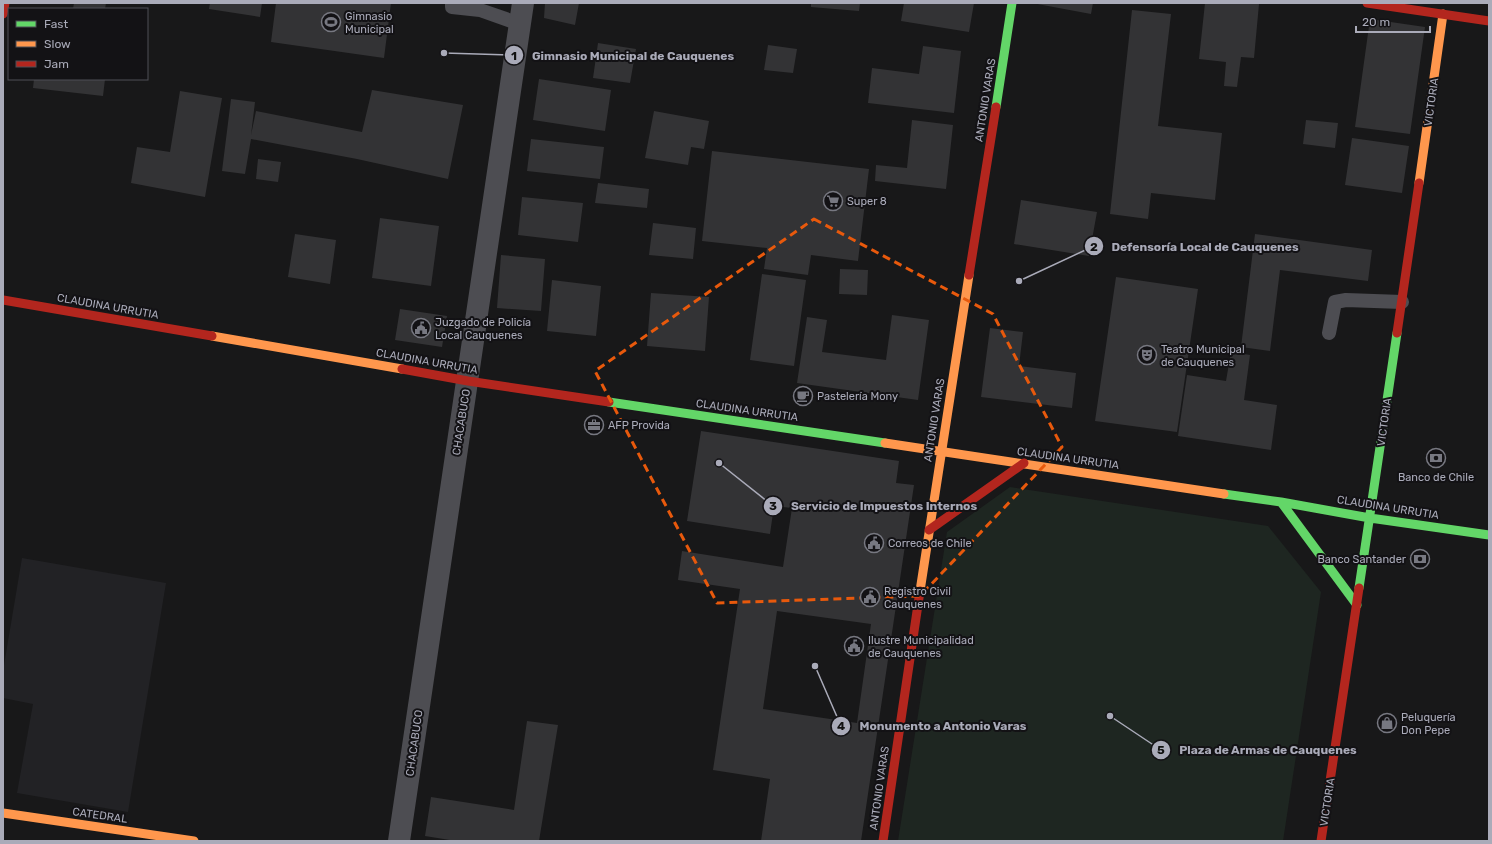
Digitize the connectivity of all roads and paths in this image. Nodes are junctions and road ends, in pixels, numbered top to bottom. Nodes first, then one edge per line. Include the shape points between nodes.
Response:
1 (5, 3) edge
2 (452, 3) edge
3 (524, 3) edge
4 (1012, 3) edge
5 (1367, 3) edge
6 (1444, 9) edge
7 (3, 14) edge
8 (1489, 21) edge
9 (520, 24) junction
10 (3, 300) edge
11 (1402, 302) junction
12 (1329, 333) dead end
13 (468, 380) junction
14 (941, 451) junction
15 (1024, 463) junction
16 (1281, 502) junction
17 (1370, 518) junction
18 (929, 530) junction
19 (1489, 535) edge
20 (1357, 605) junction
21 (3, 813) edge
22 (194, 841) edge
23 (399, 841) edge
24 (883, 841) edge
25 (1321, 841) edge

1 - 7 main road
2 - 9 lane via 452,7 480,10
3 - 9 street, CHACABUCO
4 - 14 main road, ANTONIO VARAS
5 - 6 main road
6 - 8 main road
6 - 11 main road, VICTORIA
9 - 13 street, CHACABUCO
10 - 13 main road, CLAUDINA URRUTIA
11 - 12 lane via 1335,302
11 - 17 main road, VICTORIA
13 - 14 main road, CLAUDINA URRUTIA
13 - 23 street, CHACABUCO
14 - 15 main road, CLAUDINA URRUTIA
14 - 18 main road, ANTONIO VARAS
15 - 16 main road, CLAUDINA URRUTIA
15 - 18 main road
16 - 17 main road, CLAUDINA URRUTIA
16 - 20 main road
17 - 19 main road, CLAUDINA URRUTIA
17 - 20 main road, VICTORIA
18 - 24 main road, ANTONIO VARAS
20 - 25 main road, VICTORIA
21 - 22 main road, CATEDRAL

